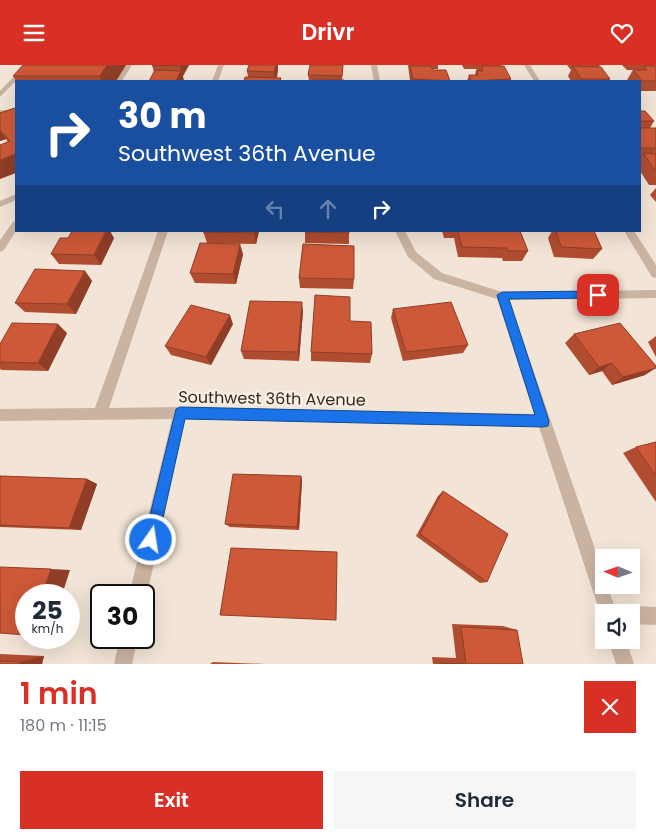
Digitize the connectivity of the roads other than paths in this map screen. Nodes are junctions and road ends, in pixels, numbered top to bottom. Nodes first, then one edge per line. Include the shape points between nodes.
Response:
1 (29, 65) edge
2 (129, 65) edge
3 (221, 65) edge
4 (374, 65) edge
5 (527, 65) edge
6 (120, 80) edge
7 (215, 80) edge
8 (377, 80) edge
9 (536, 80) edge
10 (0, 95) edge
11 (0, 112) edge
12 (15, 112) edge
13 (15, 197) edge
14 (0, 204) edge
15 (15, 226) edge
16 (163, 232) edge
17 (401, 232) edge
18 (630, 232) edge
19 (0, 248) edge
20 (656, 274) edge
21 (656, 294) edge
22 (502, 295) junction
23 (180, 413) junction
24 (100, 414) junction
25 (0, 415) edge
26 (543, 421) junction
27 (141, 584) edge
28 (605, 604) edge
29 (640, 615) edge
30 (656, 616) edge
31 (126, 649) edge
32 (620, 649) edge
33 (122, 664) edge
34 (625, 664) edge

1 - 10 street
2 - 6 street
3 - 7 street
4 - 8 street
5 - 9 street
11 - 12 street
13 - 14 street
15 - 19 street
16 - 24 street
17 - 22 street via 412,254 438,276
18 - 20 street
21 - 22 street
22 - 26 street
23 - 24 street, Southwest 36th Avenue
23 - 26 street, Southwest 36th Avenue
23 - 27 street
24 - 25 street, Southwest 36th Avenue
26 - 28 street
29 - 30 street
31 - 33 street
32 - 34 street

